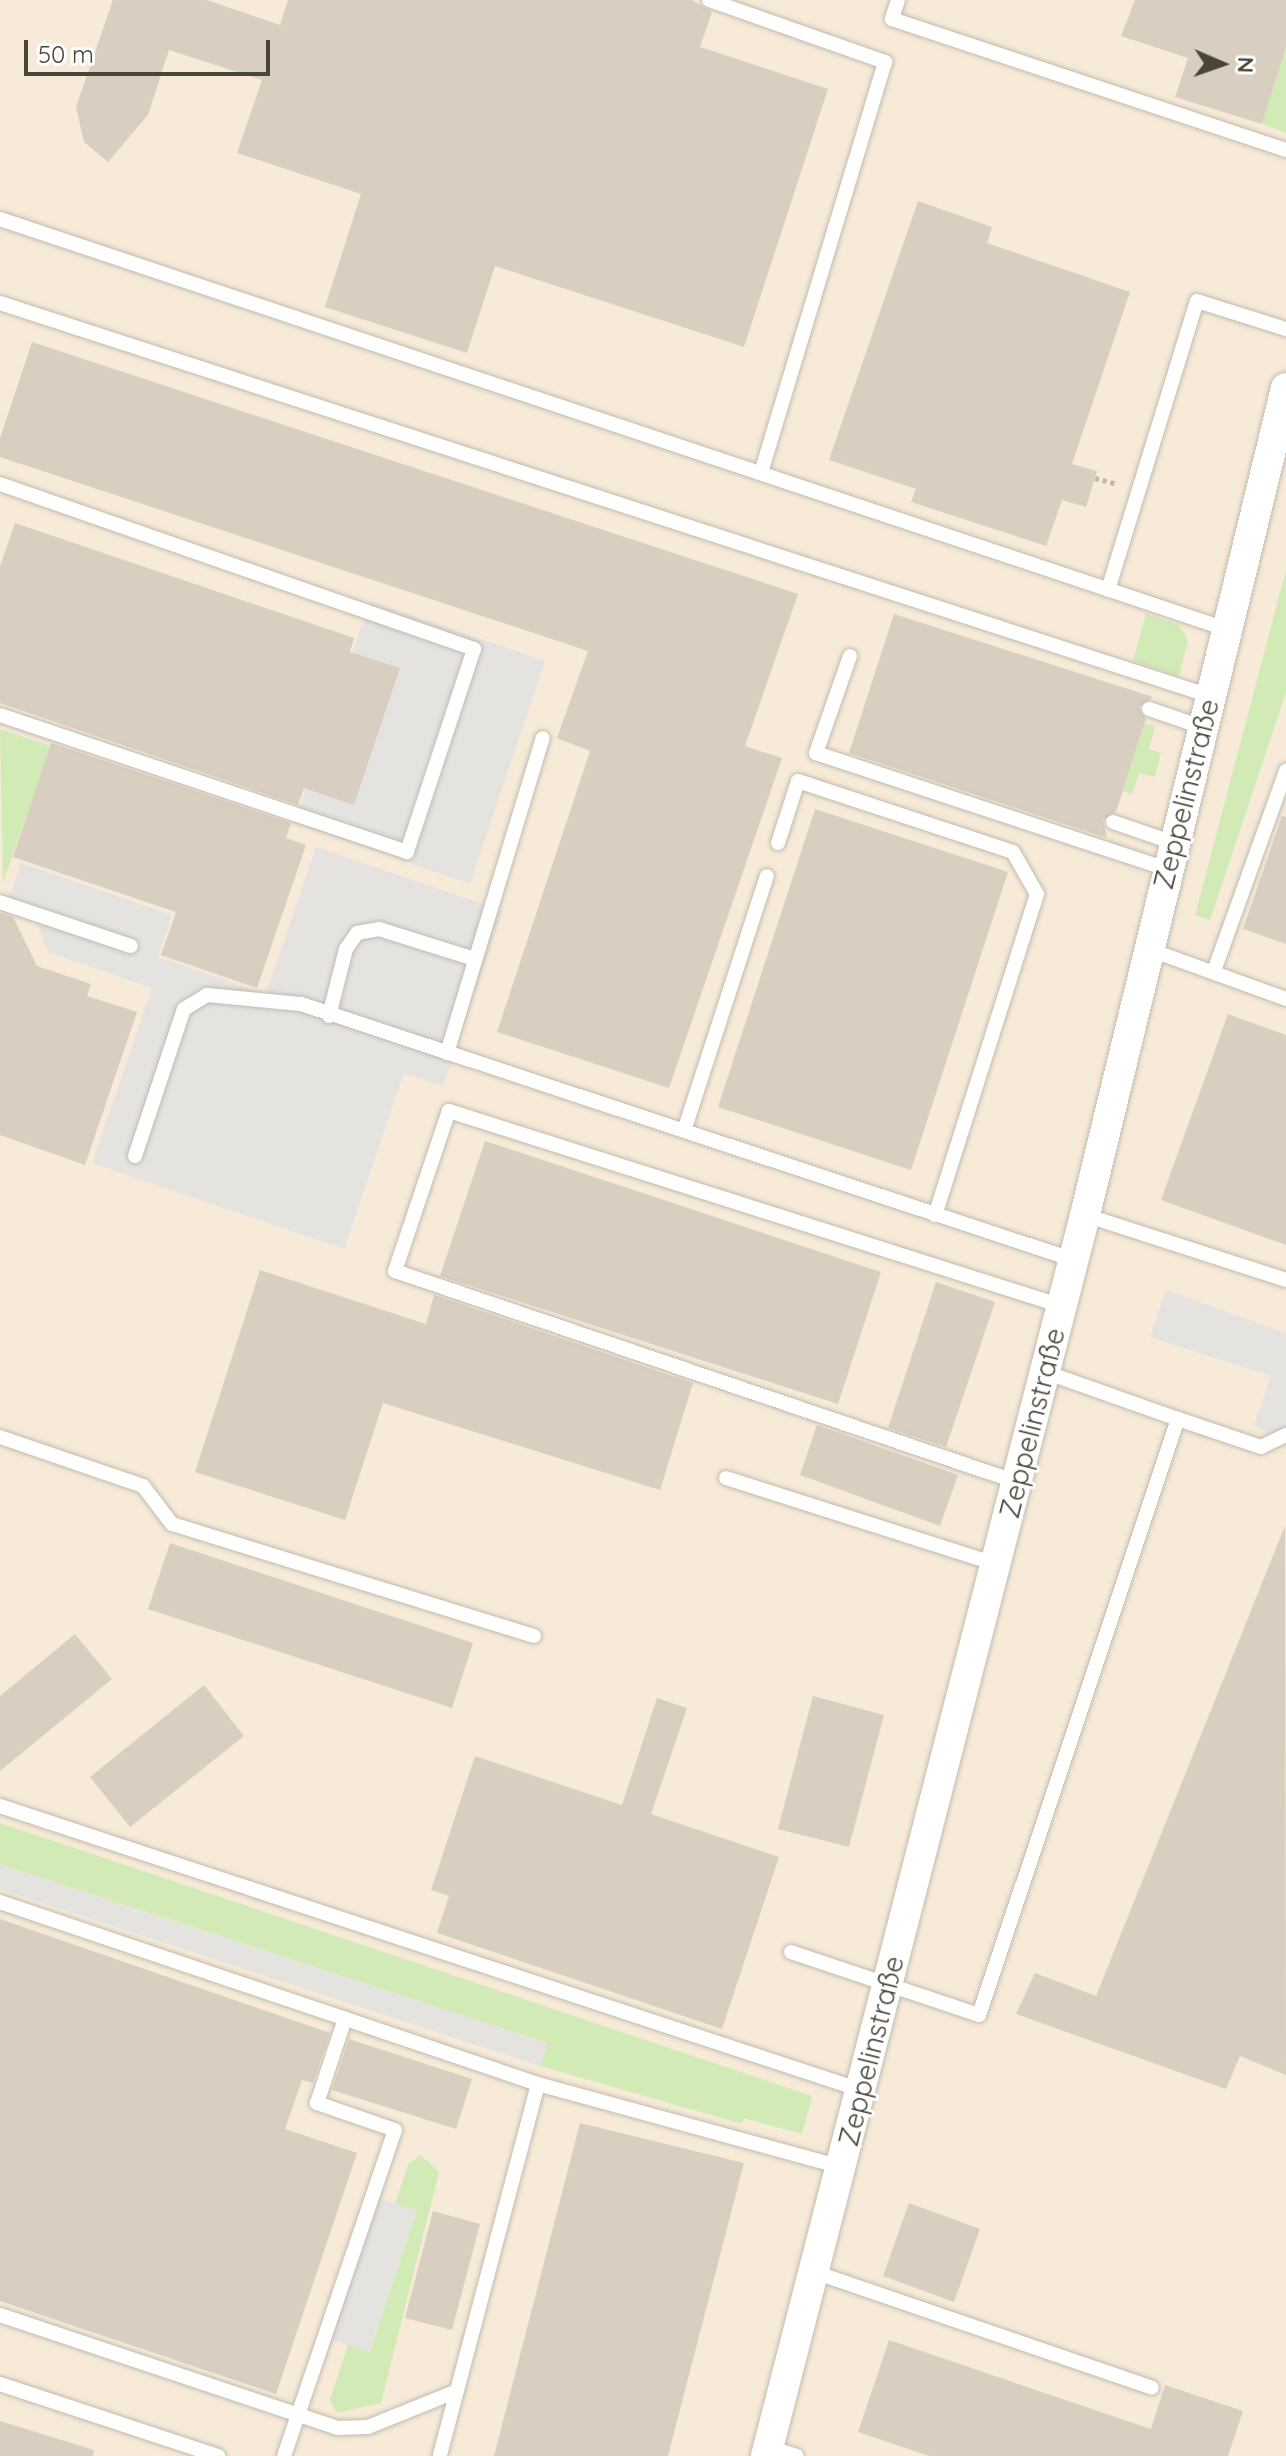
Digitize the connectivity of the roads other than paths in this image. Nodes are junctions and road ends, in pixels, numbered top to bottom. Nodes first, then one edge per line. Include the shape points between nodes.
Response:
1 (709, 0) edge
2 (898, 0) edge
3 (1286, 150) edge
4 (0, 219) edge
5 (0, 303) edge
6 (1286, 329) edge
7 (1286, 388) edge
8 (761, 472) junction
9 (0, 484) edge
10 (1108, 590) junction
11 (1226, 629) junction
12 (850, 656) dead end
13 (1210, 696) junction
14 (1149, 709) dead end
15 (0, 715) edge
16 (1202, 727) junction
17 (543, 738) dead end
18 (1286, 771) edge
19 (1113, 822) dead end
20 (778, 843) dead end
21 (1171, 856) junction
22 (767, 876) dead end
23 (0, 902) edge
24 (131, 946) dead end
25 (1148, 949) junction
26 (475, 959) junction
27 (1214, 971) junction
28 (1286, 999) edge
29 (329, 1016) junction
30 (447, 1053) junction
31 (684, 1131) junction
32 (135, 1156) dead end
33 (935, 1215) junction
34 (1085, 1215) junction
35 (1074, 1260) junction
36 (1286, 1280) edge
37 (1062, 1306) junction
38 (1045, 1372) junction
39 (1178, 1419) junction
40 (1286, 1435) edge
41 (0, 1437) edge
42 (726, 1478) dead end
43 (1017, 1482) junction
44 (996, 1564) junction
45 (534, 1636) dead end
46 (0, 1806) edge
47 (0, 1902) edge
48 (791, 1952) dead end
49 (888, 1985) junction
50 (345, 2019) junction
51 (538, 2084) junction
52 (861, 2090) junction
53 (841, 2167) junction
54 (814, 2272) junction
55 (0, 2315) edge
56 (0, 2384) edge
57 (1152, 2388) dead end
58 (457, 2391) junction
59 (299, 2415) junction
60 (777, 2453) edge
61 (218, 2456) edge
62 (284, 2456) edge
63 (440, 2456) edge

1 - 8 lane via 885,62
2 - 3 lane via 892,19
4 - 8 lane
5 - 13 lane
6 - 10 lane via 1197,301
7 - 11 street, Zeppelinstraße
8 - 10 lane
9 - 15 lane via 474,649 407,852
10 - 11 lane
11 - 13 street, Zeppelinstraße
12 - 21 lane via 816,753
13 - 16 street, Zeppelinstraße
14 - 16 lane
16 - 21 street, Zeppelinstraße
17 - 26 lane
18 - 27 lane
19 - 21 lane
20 - 33 lane via 798,781 1013,852 1037,894
21 - 25 street, Zeppelinstraße
22 - 31 lane
23 - 24 lane
25 - 27 lane
25 - 34 street, Zeppelinstraße
26 - 29 lane via 379,929 357,933 346,949
26 - 30 lane
27 - 28 lane
29 - 30 lane
29 - 32 lane via 301,1004 207,995 184,1009
30 - 31 lane
31 - 33 lane
33 - 35 lane
34 - 35 street, Zeppelinstraße
34 - 36 lane
35 - 37 street, Zeppelinstraße
37 - 38 street, Zeppelinstraße
37 - 43 lane via 449,1111 395,1271
38 - 39 lane
38 - 43 street, Zeppelinstraße
39 - 40 lane via 1261,1447
39 - 49 lane via 979,2015
41 - 45 lane via 143,1486 172,1524
42 - 44 lane
43 - 44 street, Zeppelinstraße
44 - 49 street, Zeppelinstraße
46 - 52 lane
47 - 50 lane
48 - 49 lane
49 - 52 street, Zeppelinstraße
50 - 51 lane
50 - 59 lane via 317,2103 395,2130
51 - 53 lane
51 - 58 lane
52 - 53 street, Zeppelinstraße
53 - 54 street, Zeppelinstraße
54 - 57 lane
54 - 60 street, Zeppelinstraße
55 - 59 lane
56 - 61 lane
58 - 59 lane via 368,2427 337,2428
58 - 63 lane
59 - 62 lane

